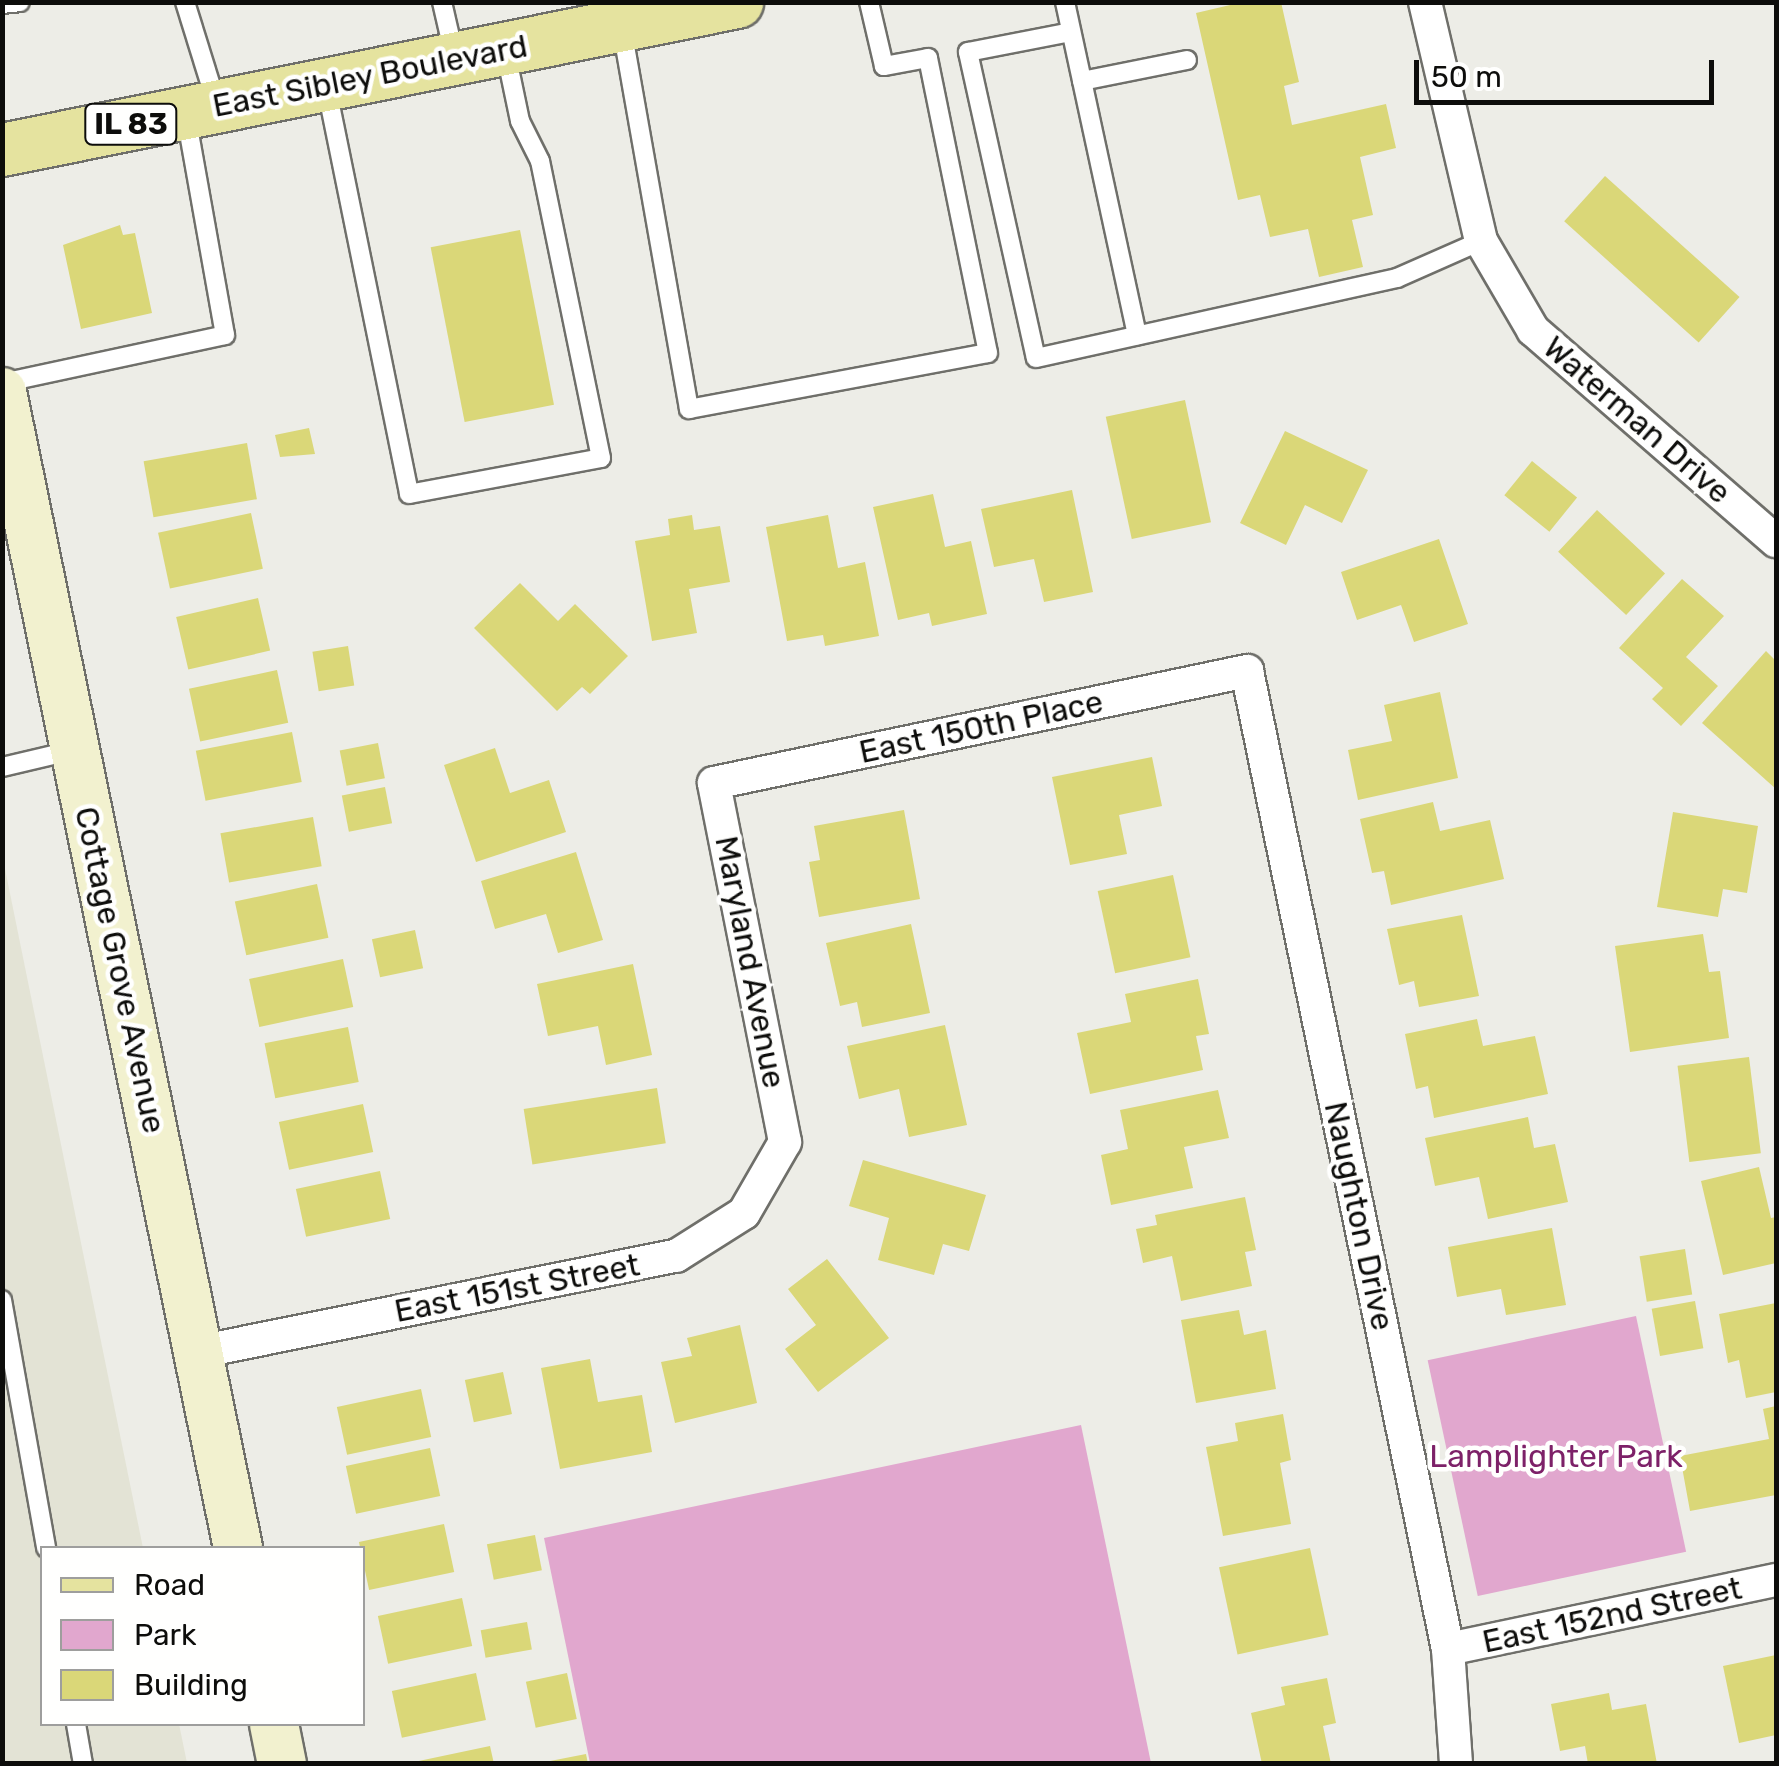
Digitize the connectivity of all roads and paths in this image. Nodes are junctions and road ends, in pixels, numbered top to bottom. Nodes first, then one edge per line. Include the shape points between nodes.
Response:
1 (20, 2) edge
2 (185, 2) edge
3 (442, 2) edge
4 (737, 2) edge
5 (869, 2) edge
6 (1065, 2) edge
7 (1425, 2) edge
8 (2, 4) edge
9 (621, 26) junction
10 (1071, 32) junction
11 (505, 49) junction
12 (455, 59) junction
13 (1187, 60) dead end
14 (1082, 80) junction
15 (326, 85) junction
16 (201, 110) junction
17 (2, 150) edge
18 (1481, 240) junction
19 (1138, 335) junction
20 (2, 382) edge
21 (2, 392) edge
22 (1776, 541) edge
23 (1247, 672) joint
24 (75, 750) junction
25 (2, 767) edge
26 (714, 782) joint
27 (786, 1142) joint
28 (2, 1300) edge
29 (198, 1352) junction
30 (46, 1546) edge
31 (238, 1546) edge
32 (1776, 1580) edge
33 (1448, 1649) junction
34 (76, 1726) edge
35 (274, 1726) edge
36 (83, 1764) edge
37 (282, 1764) edge
38 (1456, 1764) edge

1 - 8 lane
2 - 16 lane
3 - 12 lane
4 - 9 main road, East Sibley Boulevard / IL 83
5 - 9 lane via 884,66 928,58 988,353 689,409
6 - 10 lane
7 - 18 street, Waterman Drive
9 - 11 main road, East Sibley Boulevard / IL 83
10 - 14 lane
10 - 19 lane via 968,52 1036,358
11 - 12 main road, East Sibley Boulevard / IL 83
11 - 15 lane via 520,120 540,162 601,458 410,494
12 - 15 main road, East Sibley Boulevard / IL 83
13 - 14 lane
14 - 19 lane
15 - 16 main road, East Sibley Boulevard / IL 83
16 - 17 main road, East Sibley Boulevard / IL 83
16 - 20 lane via 225,335
18 - 19 lane via 1397,278
18 - 22 street, Waterman Drive via 1533,330
21 - 24 main road, Cottage Grove Avenue
23 - 26 street, East 150th Place
23 - 33 street, Naughton Drive
24 - 25 lane
24 - 29 main road, Cottage Grove Avenue
26 - 27 street, Maryland Avenue
27 - 29 street, East 151st Street via 744,1213 676,1256
28 - 30 lane
29 - 31 main road, Cottage Grove Avenue
32 - 33 street, East 152nd Street
33 - 38 street, Naughton Drive
34 - 36 lane
35 - 37 main road

